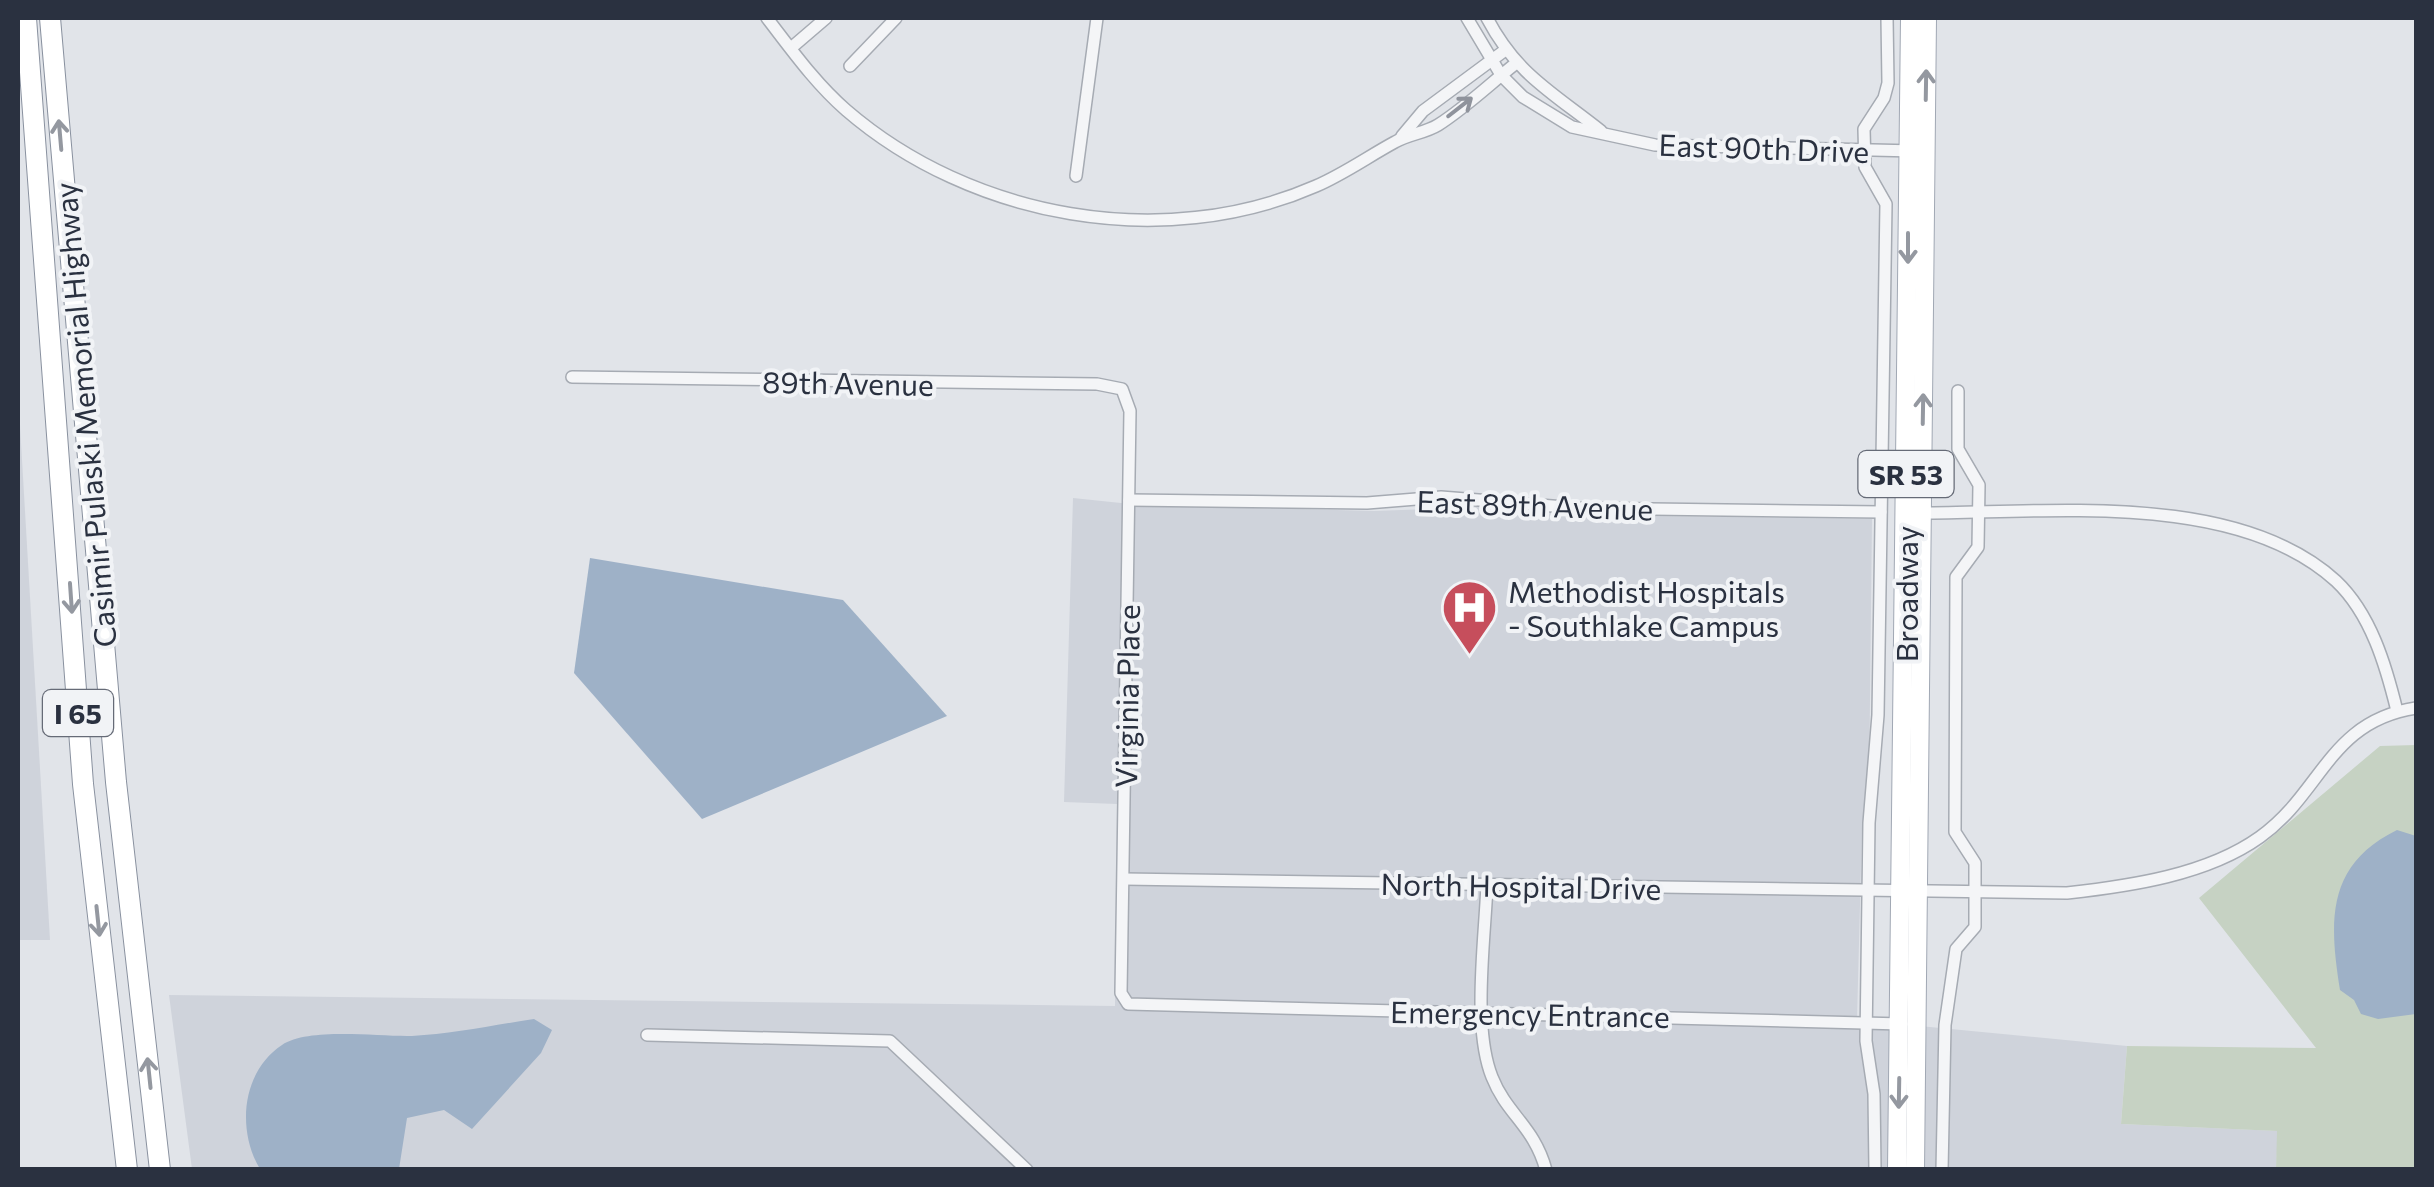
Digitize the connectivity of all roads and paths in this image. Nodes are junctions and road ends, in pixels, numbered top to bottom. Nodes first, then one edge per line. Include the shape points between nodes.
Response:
1 (26, 18) edge
2 (50, 18) edge
3 (767, 18) edge
4 (826, 18) edge
5 (896, 18) edge
6 (1097, 18) edge
7 (1467, 18) edge
8 (1487, 18) edge
9 (1887, 18) edge
10 (1910, 18) edge
11 (1927, 18) edge
12 (790, 48) junction
13 (1504, 51) junction
14 (1489, 62) junction
15 (1515, 64) junction
16 (850, 66) dead end
17 (1501, 75) junction
18 (1604, 134) junction
19 (1399, 140) junction
20 (1864, 150) junction
21 (1917, 152) junction
22 (1076, 176) dead end
23 (572, 377) dead end
24 (1122, 389) joint
25 (1958, 391) dead end
26 (1129, 500) junction
27 (1881, 512) junction
28 (1922, 513) junction
29 (1978, 513) junction
30 (2416, 708) edge
31 (2398, 711) junction
32 (1124, 878) junction
33 (1486, 884) junction
34 (1870, 890) junction
35 (1910, 891) junction
36 (1975, 892) junction
37 (1128, 1004) joint
38 (1484, 1013) junction
39 (1867, 1020) junction
40 (1900, 1022) junction
41 (646, 1035) dead end
42 (1916, 1049) junction
43 (126, 1170) edge
44 (160, 1170) edge
45 (1026, 1170) edge
46 (1546, 1170) edge
47 (1874, 1170) edge
48 (1897, 1170) edge
49 (1915, 1170) edge
50 (1942, 1170) edge

1 -> 43 highway, Casimir Pulaski Memorial Highway / I 65 via 83,784
44 -> 2 highway, Casimir Pulaski Memorial Highway / I 65 via 116,782
3 - 12 street
4 - 12 street
5 - 16 street
6 - 22 street
7 - 14 street, East 90th Drive
8 - 13 street, East 90th Drive
9 - 20 street via 1888,83 1866,121
10 - 21 main road, Broadway / SR 53
21 -> 11 main road, Broadway / SR 53
12 - 19 street via 846,110 937,171 1004,197 1096,218 1168,221 1278,200 1344,173
13 - 14 street
13 - 15 street, East 90th Drive
14 - 17 street, East 90th Drive
14 - 19 street via 1423,110
15 - 17 street
15 - 18 street, East 90th Drive
17 - 18 street, East 90th Drive via 1560,122
19 -> 17 street via 1436,126
18 - 20 street, East 90th Drive via 1655,145
20 - 21 street, East 90th Drive
20 - 27 street via 1868,180 1886,204
28 -> 21 main road, Broadway / SR 53
21 -> 35 main road, Broadway / SR 53
23 - 24 street, 89th Avenue
24 - 26 street, Virginia Place via 1130,411
25 - 29 street via 1958,449 1979,485
26 - 27 street, East 89th Avenue via 1367,503 1441,496 1578,508
26 - 32 street, Virginia Place
27 - 34 street
28 - 29 street
28 - 35 main road, Broadway / SR 53
29 - 31 street via 2141,513 2220,526 2291,550 2337,582 2359,610 2380,650
29 - 36 street via 1978,547 1956,577 1955,832 1973,856
30 - 31 street, North Hospital Drive
31 - 36 street, North Hospital Drive via 2331,752 2290,811 2222,858 2106,889
32 - 33 street, North Hospital Drive
32 - 37 street, Virginia Place via 1121,993
33 - 34 street, North Hospital Drive
33 - 38 street
34 - 35 street, North Hospital Drive
34 - 39 street
35 - 36 street, North Hospital Drive
35 - 40 main road, Broadway / SR 53
35 - 42 main road, Broadway / SR 53
36 - 50 street via 1975,927 1956,949 1945,1025
37 - 38 street, Emergency Entrance
38 - 39 street, Emergency Entrance
38 - 46 street via 1493,1079 1539,1143
39 - 40 street, Emergency Entrance
39 - 47 street
40 - 42 street
40 -> 48 main road, Broadway / SR 53
41 - 45 street via 890,1040
42 - 49 main road, Broadway / SR 53

